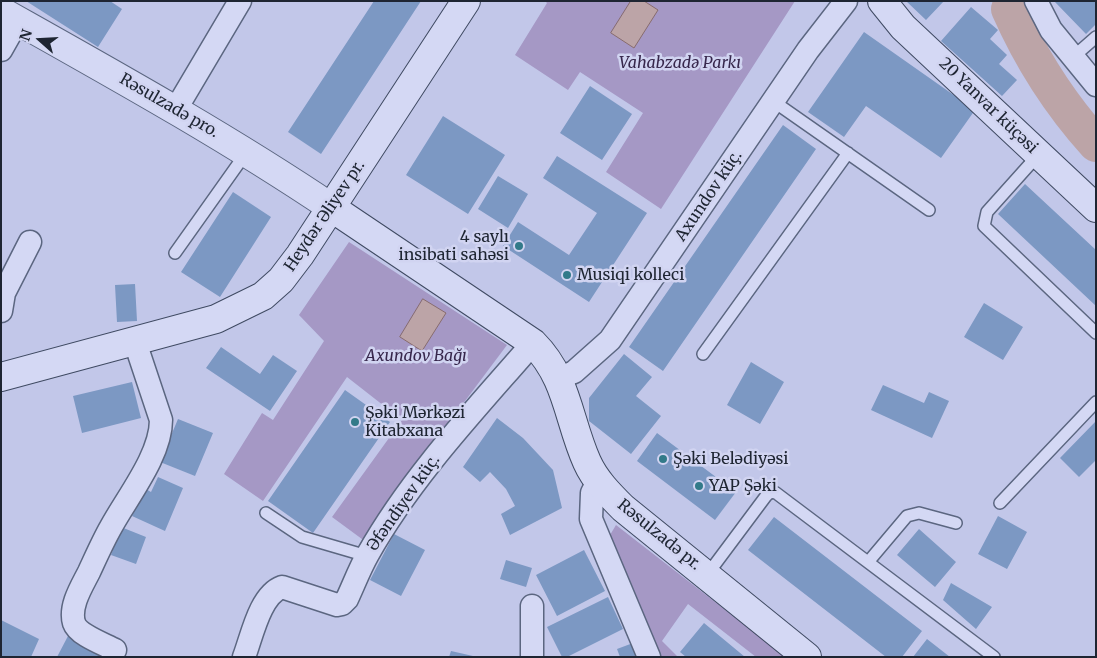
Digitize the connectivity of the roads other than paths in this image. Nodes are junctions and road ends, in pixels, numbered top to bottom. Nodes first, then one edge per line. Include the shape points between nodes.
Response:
1 (240, 1) edge
2 (466, 1) edge
3 (846, 1) edge
4 (882, 1) edge
5 (1036, 1) edge
6 (10, 16) edge
7 (1096, 37) edge
8 (1, 50) edge
9 (1072, 58) junction
10 (1096, 85) edge
11 (774, 101) junction
12 (176, 109) junction
13 (247, 152) junction
14 (848, 153) junction
15 (1039, 154) junction
16 (332, 208) junction
17 (1096, 208) edge
18 (929, 210) dead end
19 (30, 242) dead end
20 (175, 253) dead end
21 (1, 311) edge
22 (1096, 333) edge
23 (136, 342) junction
24 (534, 344) junction
25 (703, 354) dead end
26 (1, 377) edge
27 (560, 378) junction
28 (1096, 402) edge
29 (598, 481) junction
30 (1000, 503) dead end
31 (266, 513) dead end
32 (956, 523) dead end
33 (367, 556) junction
34 (869, 561) junction
35 (707, 575) junction
36 (532, 606) dead end
37 (115, 650) dead end
38 (244, 657) edge
39 (532, 657) edge
40 (649, 657) edge
41 (807, 657) edge
42 (994, 657) edge

1 - 12 street
2 - 16 main road, Heydər Əliyev pr.
3 - 11 street, Axundov küç.
4 - 15 main road, 20 Yanvar küçəsi via 903,27
5 - 9 street via 1051,30
6 - 8 street
6 - 12 main road, Rəsulzadə pro.
7 - 9 lane
9 - 10 street
11 - 14 lane
11 - 27 street, Axundov küç. via 610,340 574,372
12 - 13 main road, Rəsulzadə pro.
13 - 16 main road, Rəsulzadə pro.
13 - 20 lane
14 - 18 lane
14 - 25 lane
15 - 17 main road, 20 Yanvar küçəsi
15 - 22 lane via 987,212 984,226
16 - 23 main road, Heydər Əliyev pr. via 281,280 263,296 216,319
16 - 24 main road, Rəsulzadə pro.
19 - 21 street via 4,294
23 - 26 main road, Heydər Əliyev pr.
23 - 37 street via 157,405 161,433 83,583 74,611 74,624 80,631
24 - 27 main road, Rəsulzadə pr.
24 - 33 street, Əfəndiyev küç. via 444,445 395,510
27 - 29 main road, Rəsulzadə pr. via 587,462
28 - 30 lane
29 - 35 main road, Rəsulzadə pr. via 622,508
29 - 40 street via 591,499 591,519
31 - 33 lane via 302,536
32 - 34 lane via 919,513 907,516
33 - 38 street, Əfəndiyev küç. via 342,604 282,587 273,590
34 - 35 lane via 776,493 770,492
34 - 42 lane
35 - 41 main road, Rəsulzadə pr.
36 - 39 street

